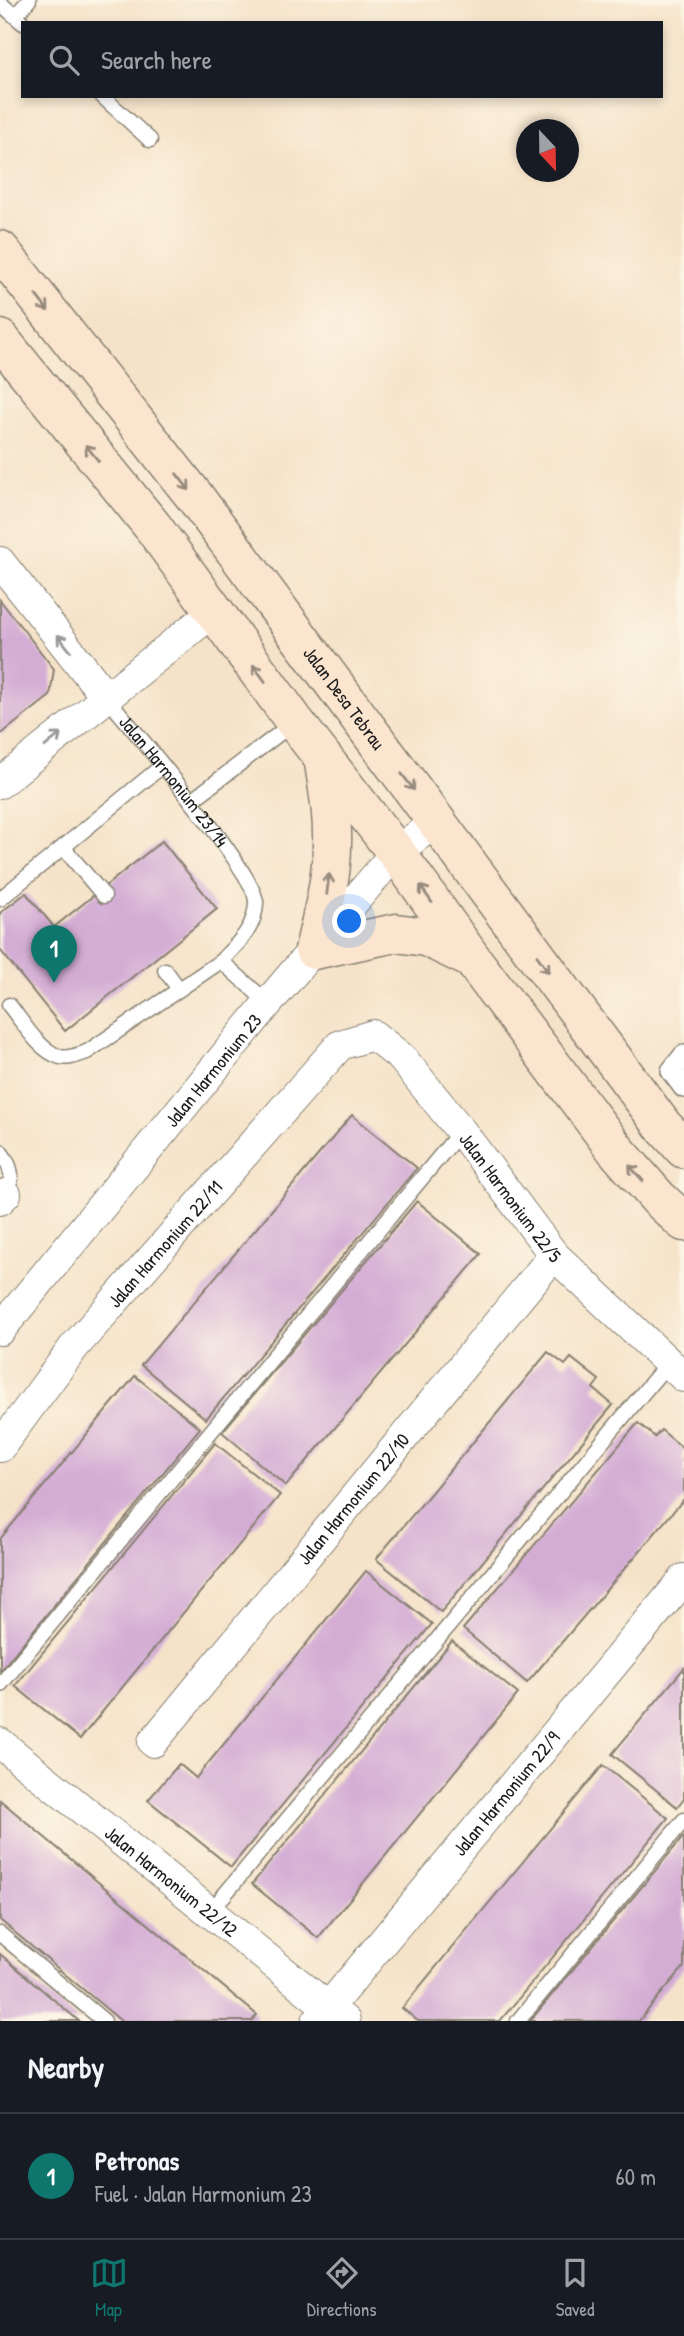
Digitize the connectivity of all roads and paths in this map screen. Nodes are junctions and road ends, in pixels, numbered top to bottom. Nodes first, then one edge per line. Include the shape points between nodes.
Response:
1 (29, 0) edge
2 (0, 4) edge
3 (19, 20) edge
4 (104, 98) edge
5 (150, 140) dead end
6 (0, 250) edge
7 (0, 339) edge
8 (0, 562) edge
9 (214, 611) junction
10 (106, 697) junction
11 (295, 722) junction
12 (323, 759) junction
13 (162, 766) junction
14 (0, 783) edge
15 (191, 801) junction
16 (438, 821) junction
17 (63, 847) junction
18 (396, 852) junction
19 (104, 896) dead end
20 (0, 899) edge
21 (314, 950) junction
22 (472, 959) junction
23 (221, 961) junction
24 (165, 970) dead end
25 (179, 989) junction
26 (268, 1003) junction
27 (9, 1005) dead end
28 (340, 1045) joint
29 (684, 1056) edge
30 (684, 1087) edge
31 (461, 1131) junction
32 (684, 1149) edge
33 (0, 1151) edge
34 (3, 1197) edge
35 (684, 1222) edge
36 (554, 1255) junction
37 (0, 1329) edge
38 (676, 1370) edge
39 (0, 1447) edge
40 (684, 1579) edge
41 (0, 1685) edge
42 (0, 1742) edge
43 (153, 1742) dead end
44 (684, 1820) edge
45 (210, 1912) junction
46 (0, 1934) edge
47 (330, 2016) edge
48 (104, 2021) edge
49 (518, 2021) edge

1 - 3 lane
2 - 3 lane
4 - 5 lane
6 -> 16 main road, Jalan Desa Tebrau via 195,497
9 -> 7 main road via 153,527
10 -> 8 street, Jalan Harmonium 23/14
9 - 10 street
11 -> 9 main road
10 - 13 lane, Jalan Harmonium 23/14
14 -> 10 street
11 - 12 main road
11 - 15 lane
12 - 18 main road
21 -> 12 main road via 332,846
13 - 15 lane, Jalan Harmonium 23/14
13 - 17 lane
15 - 23 lane, Jalan Harmonium 23/14 via 249,880 257,901 250,931
16 - 18 street, Jalan Harmonium 23
16 -> 32 main road, Jalan Desa Tebrau
17 - 19 lane
17 - 20 lane
18 - 21 street, Jalan Harmonium 23
22 -> 18 main road
21 - 22 main road via 397,933 426,937
21 - 26 street, Jalan Harmonium 23
35 -> 22 main road via 616,1150
23 - 25 lane, Jalan Harmonium 23/14
23 - 26 lane
24 - 25 lane
25 - 27 lane, Jalan Harmonium 23/14 via 87,1052 72,1057 46,1050
26 - 37 street, Jalan Harmonium 23
28 - 31 street, Jalan Harmonium 22/5 via 373,1035 402,1058
28 - 39 street, Jalan Harmonium 22/11 via 74,1347
29 - 30 street via 672,1072
31 - 36 street, Jalan Harmonium 22/5
31 - 41 lane
33 - 34 lane via 12,1176
36 - 38 street, Jalan Harmonium 22/5
36 - 43 street, Jalan Harmonium 22/10
38 - 45 lane
40 - 47 street, Jalan Harmonium 22/9
42 - 45 street, Jalan Harmonium 22/12
44 - 49 lane
45 - 47 street, Jalan Harmonium 22/12
46 - 48 lane

